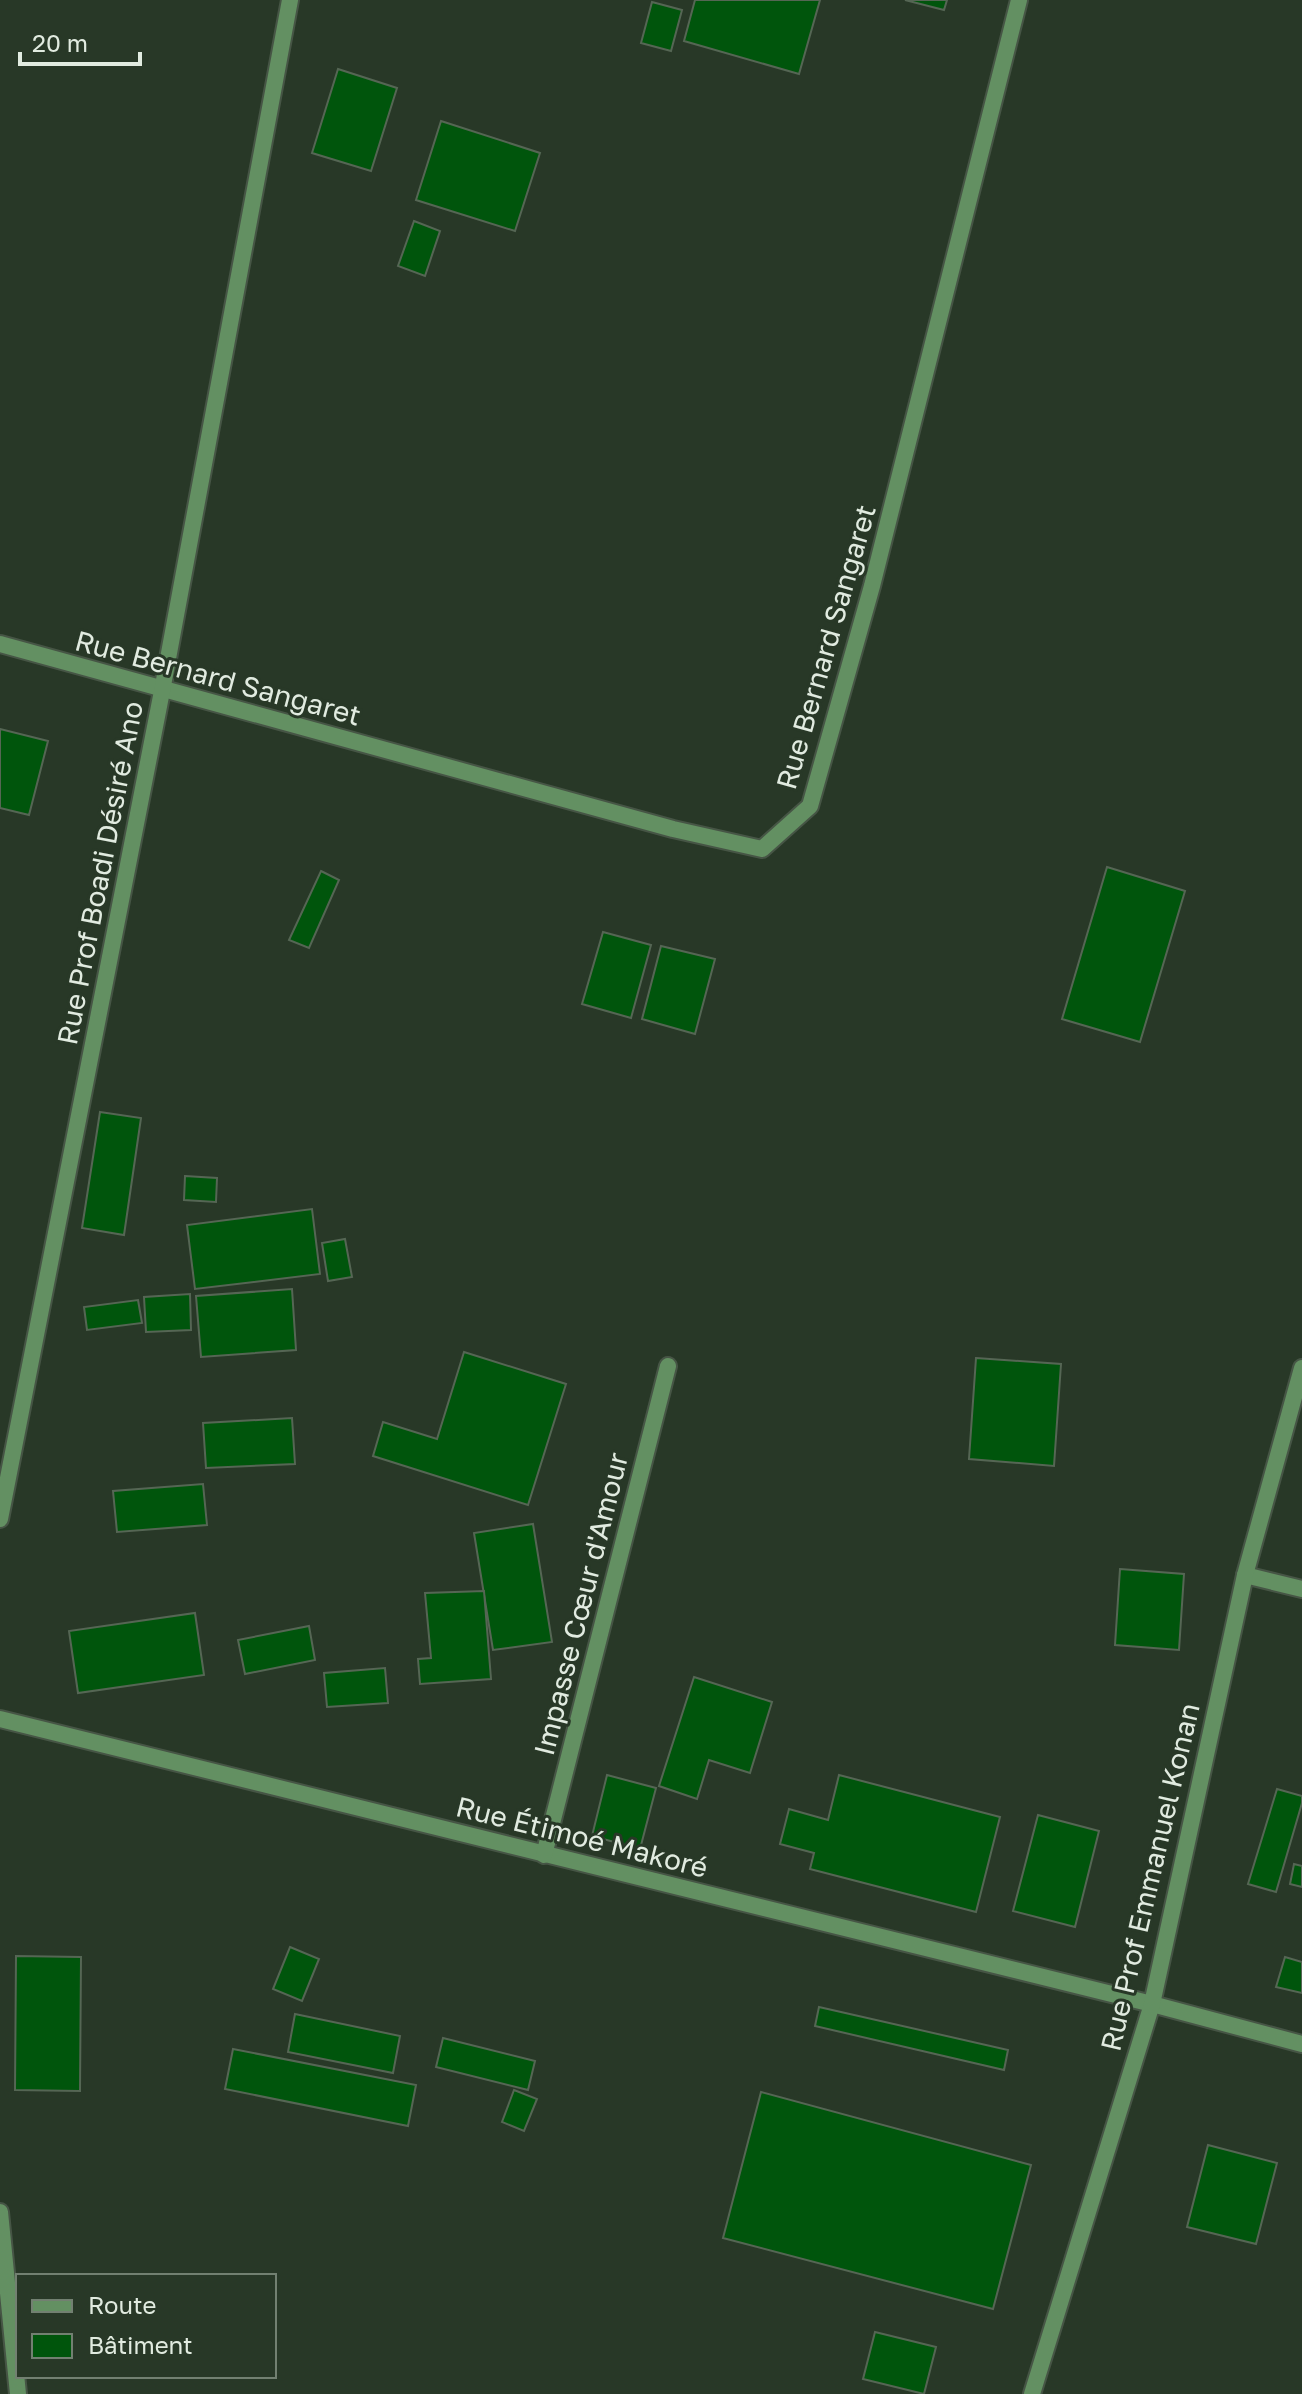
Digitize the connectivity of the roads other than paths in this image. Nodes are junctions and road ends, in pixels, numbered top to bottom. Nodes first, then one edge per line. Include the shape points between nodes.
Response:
1 (290, 0) edge
2 (1019, 0) edge
3 (0, 644) edge
4 (162, 691) junction
5 (668, 1366) dead end
6 (1302, 1368) edge
7 (0, 1519) edge
8 (1245, 1575) junction
9 (1302, 1589) edge
10 (0, 1719) edge
11 (544, 1855) junction
12 (1152, 2004) junction
13 (1302, 2044) edge
14 (0, 2212) edge
15 (3, 2292) edge
16 (18, 2394) edge
17 (1032, 2394) edge

1 - 4 street, Rue Prof Boadi Désiré Ano
2 - 4 street, Rue Bernard Sangaret via 872,586 810,806 762,849
3 - 4 street, Rue Bernard Sangaret
4 - 7 street, Rue Prof Boadi Désiré Ano
5 - 11 street, Impasse Cœur d'Amour
6 - 8 street, Rue Prof Emmanuel Konan
8 - 9 street
8 - 12 street, Rue Prof Emmanuel Konan
10 - 11 street, Rue Étimoé Makoré
11 - 12 street, Rue Étimoé Makoré
12 - 13 street, Rue Étimoé Makoré
12 - 17 street, Rue Prof Emmanuel Konan
14 - 15 street
15 - 16 street

